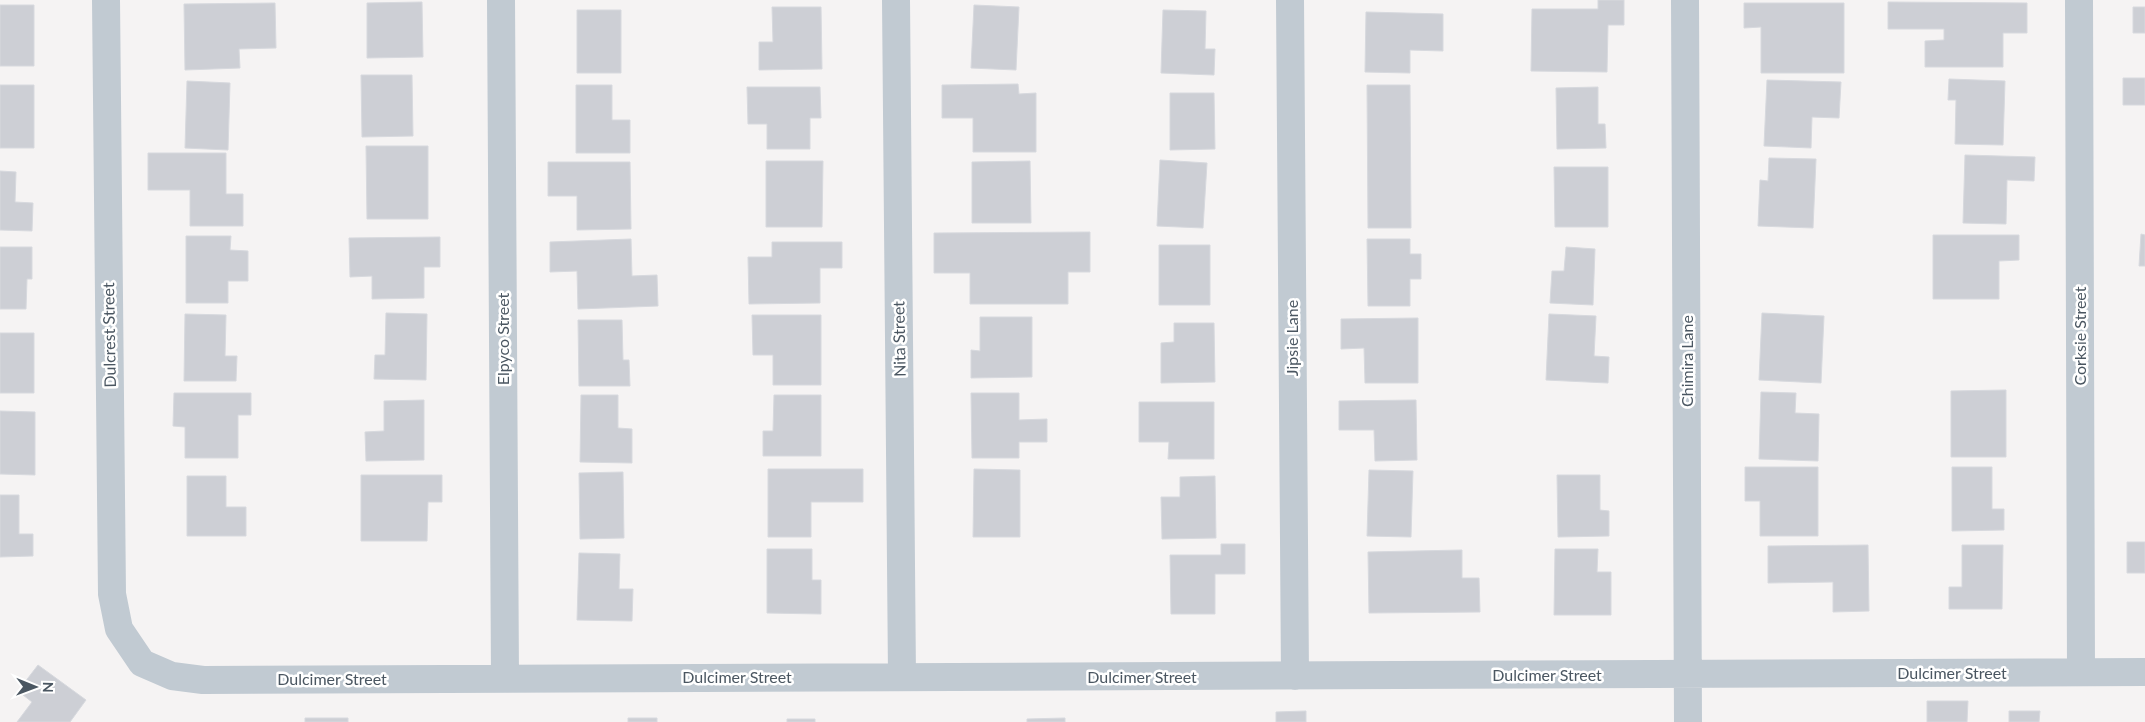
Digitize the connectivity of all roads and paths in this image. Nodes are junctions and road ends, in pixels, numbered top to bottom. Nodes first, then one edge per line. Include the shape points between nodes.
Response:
1 (106, 0) edge
2 (501, 0) edge
3 (896, 0) edge
4 (1290, 0) edge
5 (1685, 0) edge
6 (2079, 0) edge
7 (142, 663) joint
8 (2081, 672) junction
9 (2145, 672) edge
10 (1688, 675) junction
11 (1295, 676) junction
12 (505, 677) junction
13 (902, 677) junction
14 (1688, 722) edge

1 - 7 street, Dulcrest Street via 112,594 119,630
2 - 12 street, Elpyco Street
3 - 13 street, Nita Street
4 - 11 street, Jipsie Lane
5 - 10 street, Chimira Lane
6 - 8 street, Corksie Street
7 - 12 street, Dulcimer Street via 172,676 203,680
8 - 9 street, Dulcimer Street
8 - 10 street, Dulcimer Street
10 - 11 street, Dulcimer Street
10 - 14 street, Chimira Lane
11 - 13 street, Dulcimer Street
12 - 13 street, Dulcimer Street

